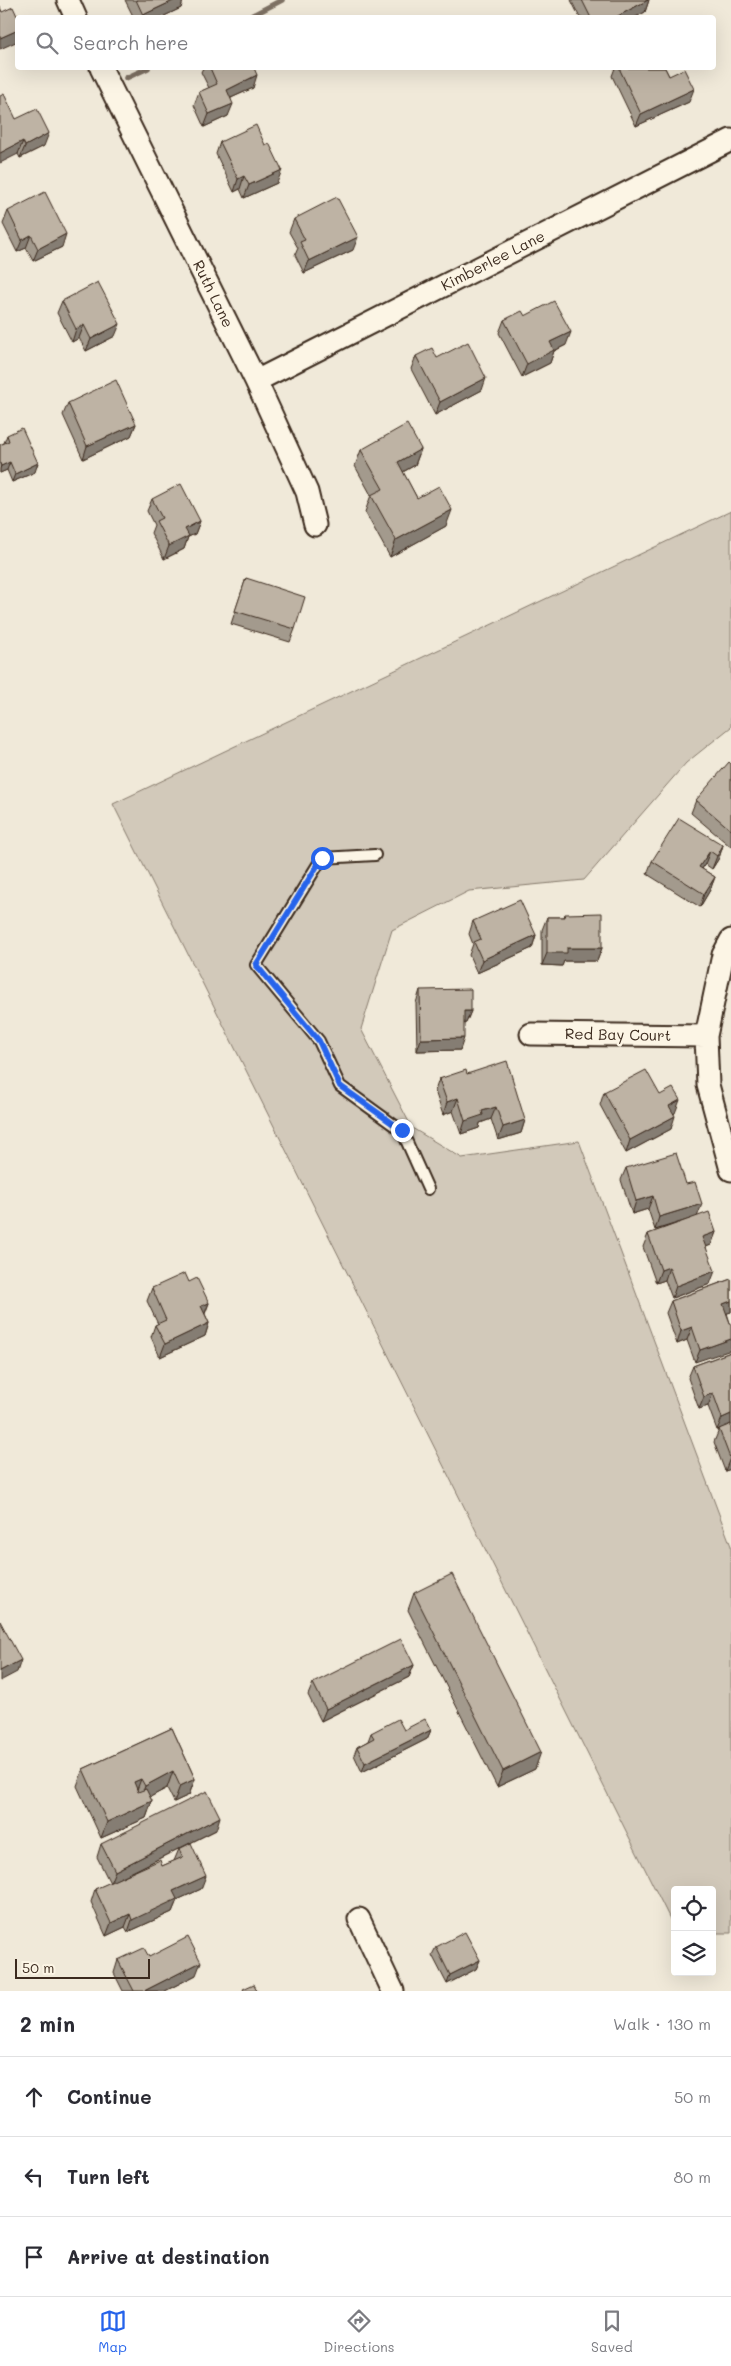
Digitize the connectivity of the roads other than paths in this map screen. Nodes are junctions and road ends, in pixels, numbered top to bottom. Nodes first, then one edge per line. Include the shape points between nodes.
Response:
1 (68, 0) edge
2 (75, 15) edge
3 (102, 70) edge
4 (731, 140) edge
5 (256, 382) junction
6 (315, 525) dead end
7 (376, 855) dead end
8 (731, 940) edge
9 (531, 1034) dead end
10 (706, 1036) junction
11 (731, 1170) edge
12 (428, 1189) dead end
13 (359, 1919) dead end
14 (393, 1991) edge

1 - 2 street
3 - 5 street, Ruth Lane
4 - 5 street, Kimberlee Lane
5 - 6 street, Ruth Lane via 307,492
7 - 12 lane via 322,858 256,965 319,1041 340,1086 402,1130
8 - 10 street via 723,955
9 - 10 street, Red Bay Court
10 - 11 street via 708,1085
13 - 14 street

